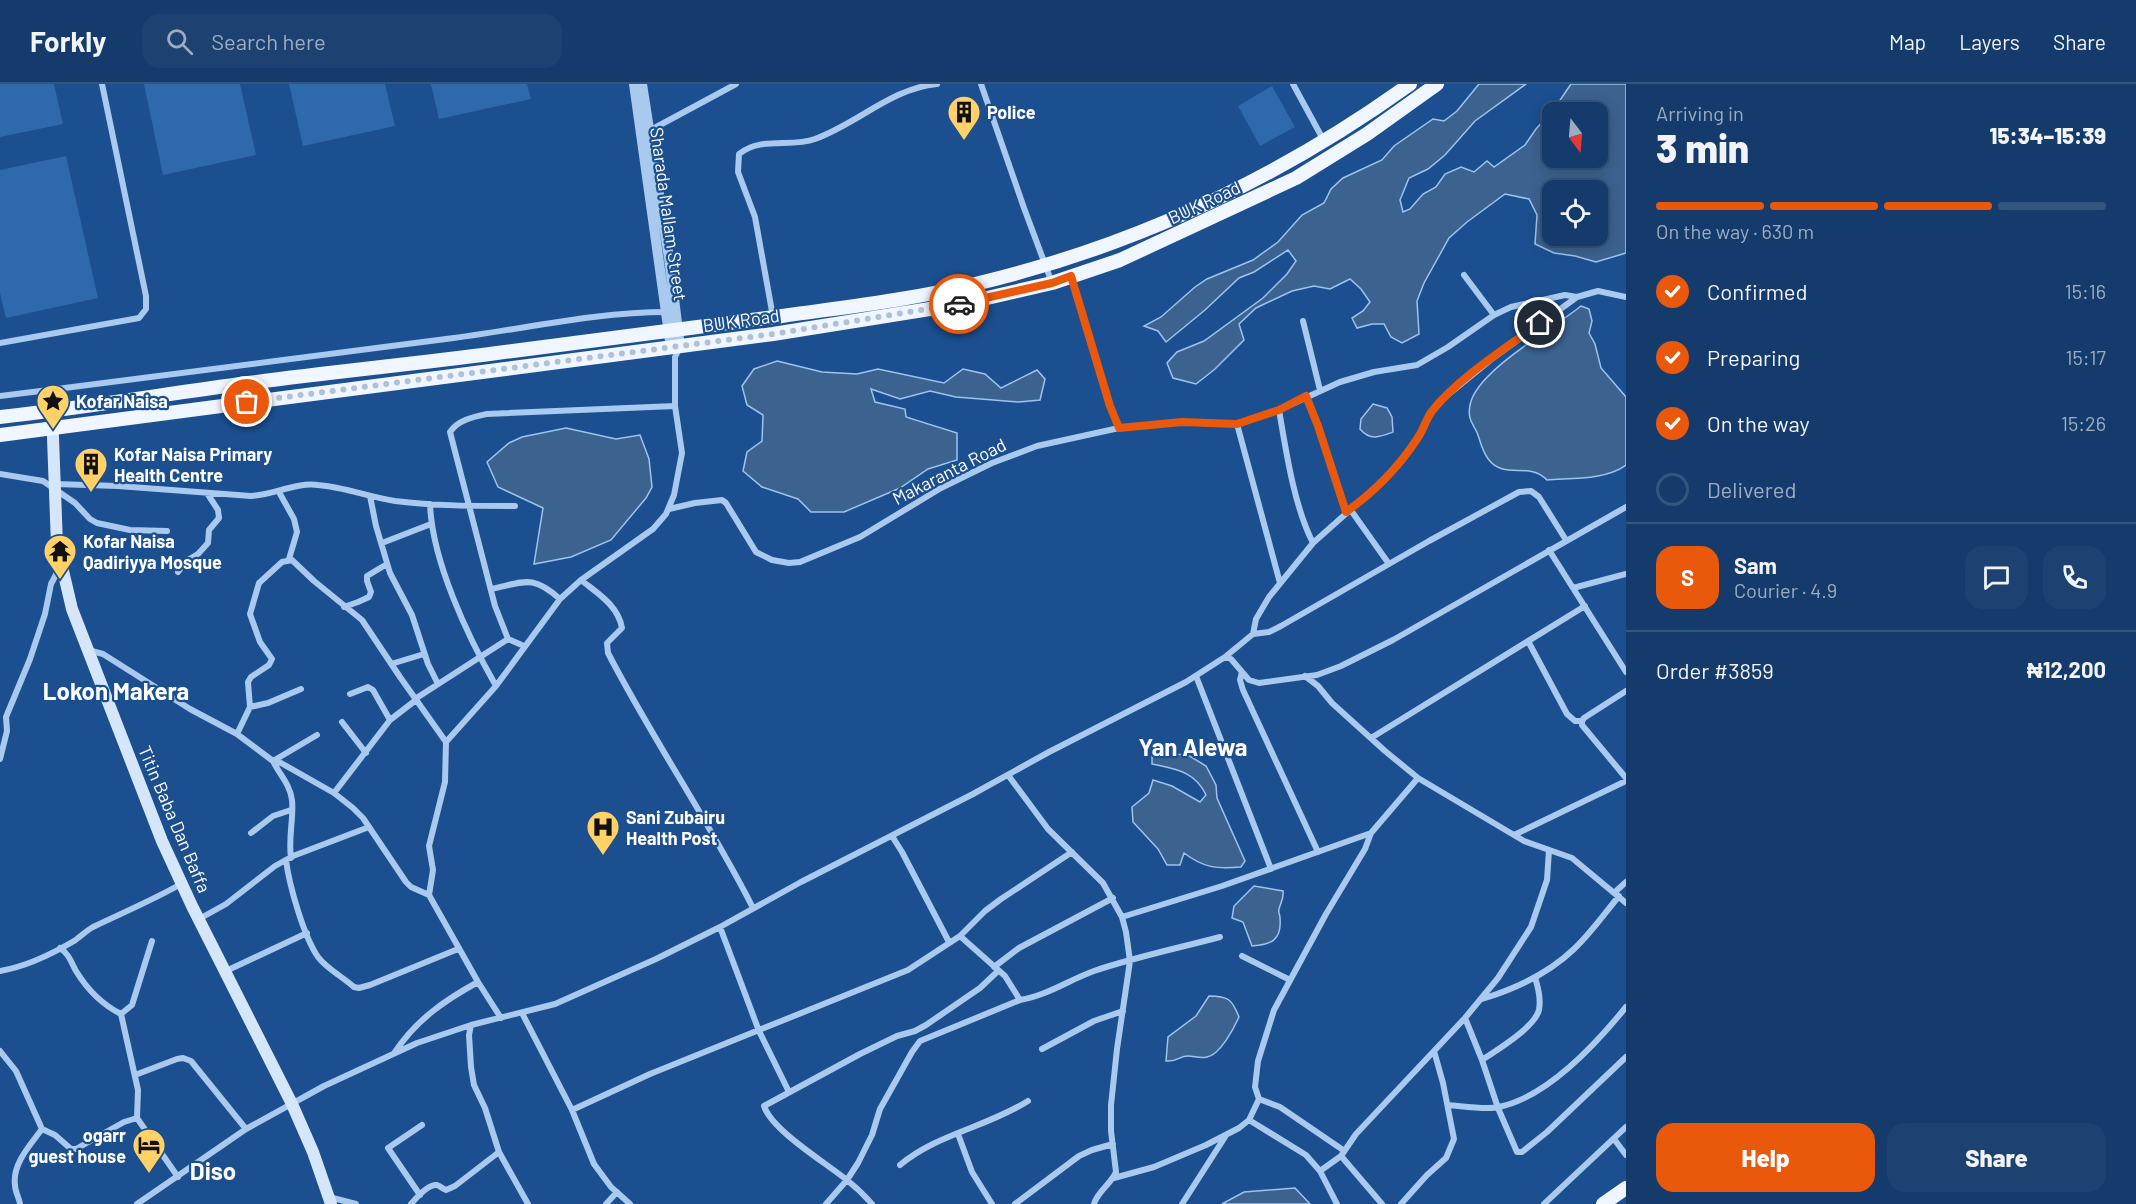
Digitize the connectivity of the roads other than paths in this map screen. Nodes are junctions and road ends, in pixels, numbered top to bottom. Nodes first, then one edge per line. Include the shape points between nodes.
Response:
1 (102, 84) edge
2 (634, 84) edge
3 (642, 84) edge
4 (736, 84) edge
5 (937, 84) edge
6 (981, 84) edge
7 (1293, 84) edge
8 (1410, 84) edge
9 (1437, 84) edge
10 (645, 132) junction
11 (1324, 142) junction
12 (1046, 265) junction
13 (1464, 275) dead end
14 (1071, 276) junction
15 (1052, 283) junction
16 (1577, 297) junction
17 (1625, 299) edge
18 (667, 312) junction
19 (1494, 315) junction
20 (773, 317) junction
21 (1303, 321) dead end
22 (674, 331) junction
23 (0, 343) edge
24 (555, 347) junction
25 (675, 351) junction
26 (557, 364) junction
27 (1320, 390) junction
28 (0, 396) edge
29 (1306, 396) junction
30 (675, 406) junction
31 (1279, 410) junction
32 (52, 411) junction
33 (0, 417) edge
34 (1237, 424) junction
35 (53, 428) junction
36 (1119, 428) junction
37 (0, 435) edge
38 (0, 474) edge
39 (55, 486) junction
40 (279, 492) junction
41 (207, 493) junction
42 (370, 496) junction
43 (430, 504) junction
44 (470, 506) junction
45 (514, 506) dead end
46 (1626, 507) edge
47 (669, 509) junction
48 (1348, 511) junction
49 (431, 524) junction
50 (167, 531) dead end
51 (1566, 540) junction
52 (382, 543) junction
53 (1313, 543) junction
54 (1549, 550) junction
55 (289, 559) junction
56 (387, 564) junction
57 (1389, 564) junction
58 (60, 566) junction
59 (178, 572) dead end
60 (1626, 574) edge
61 (581, 580) junction
62 (1280, 583) junction
63 (1573, 588) junction
64 (491, 589) junction
65 (560, 599) junction
66 (1585, 606) junction
67 (344, 607) junction
68 (1253, 634) junction
69 (508, 639) junction
70 (1528, 641) junction
71 (524, 646) junction
72 (86, 651) junction
73 (424, 654) junction
74 (1225, 657) junction
75 (480, 658) junction
76 (391, 664) junction
77 (1242, 672) junction
78 (1626, 672) edge
79 (1196, 676) junction
80 (1304, 676) junction
81 (438, 684) junction
82 (496, 686) junction
83 (302, 689) dead end
84 (1626, 691) edge
85 (350, 694) dead end
86 (416, 700) junction
87 (250, 707) junction
88 (6, 717) junction
89 (390, 720) junction
90 (1582, 721) junction
91 (0, 722) edge
92 (342, 722) dead end
93 (237, 734) junction
94 (317, 735) dead end
95 (1371, 738) junction
96 (446, 742) junction
97 (366, 753) junction
98 (0, 759) edge
99 (273, 761) junction
100 (1008, 775) junction
101 (1418, 778) junction
102 (1626, 780) edge
103 (334, 793) junction
104 (291, 810) junction
105 (369, 827) junction
106 (251, 833) dead end
107 (1371, 833) junction
108 (1514, 835) junction
109 (892, 836) junction
110 (1549, 850) junction
111 (1072, 852) junction
112 (1318, 852) junction
113 (288, 859) junction
114 (1271, 869) junction
115 (1626, 882) edge
116 (182, 884) junction
117 (1617, 894) junction
118 (429, 895) junction
119 (1113, 898) junction
120 (1626, 903) edge
121 (753, 908) junction
122 (1122, 917) junction
123 (199, 919) junction
124 (720, 927) junction
125 (307, 933) junction
126 (960, 936) junction
127 (1220, 937) dead end
128 (152, 941) dead end
129 (949, 942) junction
130 (60, 948) junction
131 (458, 949) junction
132 (1242, 956) dead end
133 (1130, 961) junction
134 (996, 969) junction
135 (0, 971) edge
136 (226, 971) junction
137 (1535, 977) junction
138 (1290, 981) junction
139 (478, 982) junction
140 (1482, 999) junction
141 (1020, 1000) junction
142 (1626, 1007) edge
143 (1123, 1011) junction
144 (522, 1012) junction
145 (121, 1014) junction
146 (501, 1018) junction
147 (1465, 1018) junction
148 (471, 1025) junction
149 (759, 1030) junction
150 (915, 1032) junction
151 (920, 1041) junction
152 (1042, 1049) dead end
153 (0, 1051) edge
154 (1434, 1051) junction
155 (394, 1054) junction
156 (1626, 1057) edge
157 (1482, 1059) junction
158 (135, 1075) junction
159 (789, 1092) junction
160 (1259, 1099) junction
161 (1028, 1101) dead end
162 (292, 1104) junction
163 (1448, 1105) junction
164 (1498, 1108) junction
165 (572, 1110) junction
166 (137, 1118) junction
167 (1249, 1120) junction
168 (422, 1125) dead end
169 (1626, 1127) edge
170 (42, 1129) junction
171 (246, 1129) junction
172 (958, 1134) junction
173 (1225, 1136) junction
174 (1614, 1139) junction
175 (1113, 1144) junction
176 (499, 1152) junction
177 (1342, 1153) junction
178 (1626, 1155) edge
179 (900, 1165) dead end
180 (1320, 1171) junction
181 (178, 1177) junction
182 (1114, 1178) junction
183 (847, 1180) junction
184 (1626, 1188) edge
185 (617, 1192) junction
186 (420, 1195) junction
187 (330, 1201) edge
188 (20, 1204) edge
189 (137, 1204) edge
190 (356, 1204) edge
191 (411, 1204) edge
192 (528, 1204) edge
193 (606, 1204) edge
194 (630, 1204) edge
195 (826, 1204) edge
196 (872, 1204) edge
197 (992, 1204) edge
198 (1015, 1204) edge
199 (1094, 1204) edge
200 (1182, 1204) edge
201 (1337, 1204) edge
202 (1382, 1204) edge
203 (1401, 1204) edge
204 (1544, 1204) edge
205 (1603, 1204) edge

1 - 23 street via 146,309 139,318
2 - 10 street, Sharada Mallam Street
3 - 10 street, Sharada Mallam Street
4 - 10 street
5 - 20 street via 908,92 813,141 760,145 739,154 738,172 755,217
6 - 12 street
7 - 11 street
8 - 11 main road, BUK Road
9 - 14 main road, BUK Road via 1310,170 1120,260
10 - 18 street, Sharada Mallam Street
10 - 22 street, Sharada Mallam Street
11 - 12 main road, BUK Road via 1187,213
12 - 15 street
12 - 20 main road, BUK Road via 951,289
13 - 19 street
14 - 15 main road, BUK Road
14 - 36 street
15 - 25 main road, BUK Road via 961,304
16 - 17 street, Makaranta Road via 1599,291
16 - 19 street, Makaranta Road via 1541,299
16 - 48 street via 1444,398 1395,467
18 - 22 street, Sharada Mallam Street
18 - 28 street via 588,318
19 - 27 street, Makaranta Road via 1417,366 1374,372
20 - 22 main road, BUK Road
21 - 27 street
22 - 24 main road, BUK Road
22 - 25 street, Sharada Mallam Street
24 - 26 main road
24 - 32 main road, BUK Road
25 - 26 main road, BUK Road
25 - 30 street
26 - 35 main road, BUK Road
27 - 29 street, Makaranta Road
29 - 31 street, Makaranta Road
29 - 48 street
30 - 44 street via 487,414 462,422 450,432
30 - 47 street via 682,453
31 - 34 street, Makaranta Road
31 - 53 street via 1296,493
32 - 33 main road, BUK Road
32 - 35 main road, Titin Baba Dan Baffa
34 - 36 street, Makaranta Road via 1182,422
34 - 62 street
35 - 37 main road, BUK Road
35 - 39 main road, Titin Baba Dan Baffa
36 - 47 street, Makaranta Road via 1037,446 992,463 941,488 860,537 800,562 772,560 756,552 722,500
38 - 39 street
39 - 41 street
39 - 50 street via 97,523 130,530
39 - 58 main road, Titin Baba Dan Baffa
40 - 41 street via 251,496
40 - 42 street via 319,485
40 - 55 street via 297,532
41 - 59 street via 219,518 209,530 207,543
42 - 43 street
42 - 52 street
43 - 44 street
43 - 49 street
44 - 45 street
44 - 64 street
46 - 51 street
47 - 61 street via 653,529
48 - 53 street
48 - 57 street
49 - 52 street
49 - 75 street
51 - 54 street
51 - 57 street via 1539,497 1525,491
52 - 56 street
53 - 62 street
54 - 63 street
54 - 80 street via 1361,658
55 - 67 street
55 - 87 street via 258,583 250,614 260,642 272,659 248,682
56 - 67 street via 367,576 369,597
56 - 73 street via 412,615
57 - 68 street via 1281,626
58 - 72 main road, Titin Baba Dan Baffa
58 - 88 street via 51,584 30,659
60 - 63 street
61 - 65 street
61 - 121 street via 618,615 622,627 607,644 608,653
62 - 68 street via 1256,619
63 - 66 street
64 - 65 street via 531,581
64 - 69 street
65 - 71 street
66 - 70 street
66 - 78 street
67 - 76 street via 366,625
68 - 74 street
69 - 71 street
69 - 75 street
70 - 90 street via 1567,714
70 - 95 street
71 - 82 street
72 - 93 street via 104,654
72 - 116 main road, Titin Baba Dan Baffa
73 - 76 street
73 - 81 street
74 - 77 street
74 - 79 street
75 - 81 street
75 - 82 street
76 - 86 street
77 - 80 street via 1259,683
77 - 112 street via 1243,690
79 - 100 street
79 - 114 street
80 - 95 street
81 - 86 street
82 - 96 street
83 - 87 street
84 - 90 street
85 - 89 street via 368,687 373,690
86 - 89 street
86 - 96 street
87 - 93 street
88 - 91 street
88 - 98 street
89 - 97 street
90 - 102 street
92 - 97 street
93 - 99 street
94 - 99 street
95 - 101 street
96 - 118 street via 445,782 429,846 433,870
97 - 103 street
99 - 103 street
99 - 104 street via 287,783
100 - 109 street
100 - 111 street via 1048,829
101 - 107 street
101 - 108 street
102 - 108 street
103 - 105 street
104 - 106 street via 273,816
104 - 113 street
105 - 113 street
105 - 118 street via 405,882
107 - 112 street
107 - 138 street
108 - 110 street
109 - 121 street
109 - 129 street
110 - 117 street via 1572,858
110 - 140 street via 1547,880 1531,927
111 - 119 street
111 - 126 street via 985,911
112 - 114 street
113 - 123 street
113 - 125 street via 288,875
114 - 122 street
115 - 117 street
116 - 123 main road, Titin Baba Dan Baffa
116 - 130 street
117 - 120 street
117 - 137 street via 1576,947
118 - 131 street
119 - 122 street
119 - 134 street via 1019,948
121 - 124 street
122 - 133 street
123 - 136 main road, Titin Baba Dan Baffa
124 - 144 street via 576,996
124 - 149 street
125 - 131 street via 320,960 357,988
125 - 136 street
126 - 129 street
126 - 134 street
127 - 133 street
128 - 145 street via 132,1005
129 - 149 street via 908,970
130 - 135 street
130 - 145 street via 94,993
131 - 139 street
132 - 138 street
133 - 141 street
133 - 143 street
134 - 141 street
134 - 150 street via 962,1002
136 - 162 main road, Titin Baba Dan Baffa
137 - 140 street
137 - 157 street via 1539,1000 1536,1017
138 - 160 street via 1274,1010 1258,1061 1255,1087
139 - 146 street
139 - 155 street via 427,1014
140 - 147 street
141 - 151 street
142 - 164 street via 1592,1046 1560,1074 1525,1097
143 - 152 street via 1085,1025
143 - 175 street via 1111,1105
144 - 146 street
144 - 165 street
145 - 158 street
146 - 148 street
147 - 154 street
147 - 157 street
148 - 155 street
148 - 176 street via 472,1077
149 - 159 street
149 - 165 street
150 - 151 street
150 - 159 street via 905,1032
151 - 183 street via 880,1109 872,1135
153 - 170 street via 16,1071
154 - 163 street
154 - 177 street
155 - 162 street
156 - 164 street via 1522,1152 1515,1150
157 - 164 street
158 - 166 street
158 - 171 street via 177,1059 191,1061
159 - 183 street via 765,1105 765,1110 805,1150
160 - 167 street
160 - 177 street via 1287,1112
161 - 172 street
162 - 171 street
162 - 187 main road, Titin Baba Dan Baffa
163 - 164 street
163 - 203 street via 1454,1139 1449,1153
165 - 185 street via 594,1164
166 - 170 street via 74,1150
166 - 181 street
167 - 173 street
167 - 180 street via 1300,1151
168 - 186 street via 388,1148
169 - 174 street
170 - 188 street via 16,1170 14,1184
171 - 181 street
172 - 179 street via 942,1139
172 - 197 street via 972,1172
173 - 182 street via 1154,1167
173 - 200 street
174 - 178 street
174 - 204 street
175 - 182 street via 1117,1165
175 - 198 street via 1079,1156
176 - 186 street via 455,1186 446,1190 435,1185
176 - 192 street
177 - 180 street
177 - 202 street
180 - 201 street
181 - 189 street
182 - 199 street
183 - 195 street
183 - 196 street
184 - 205 main road
185 - 193 street
185 - 194 street
186 - 191 street
187 - 190 street

